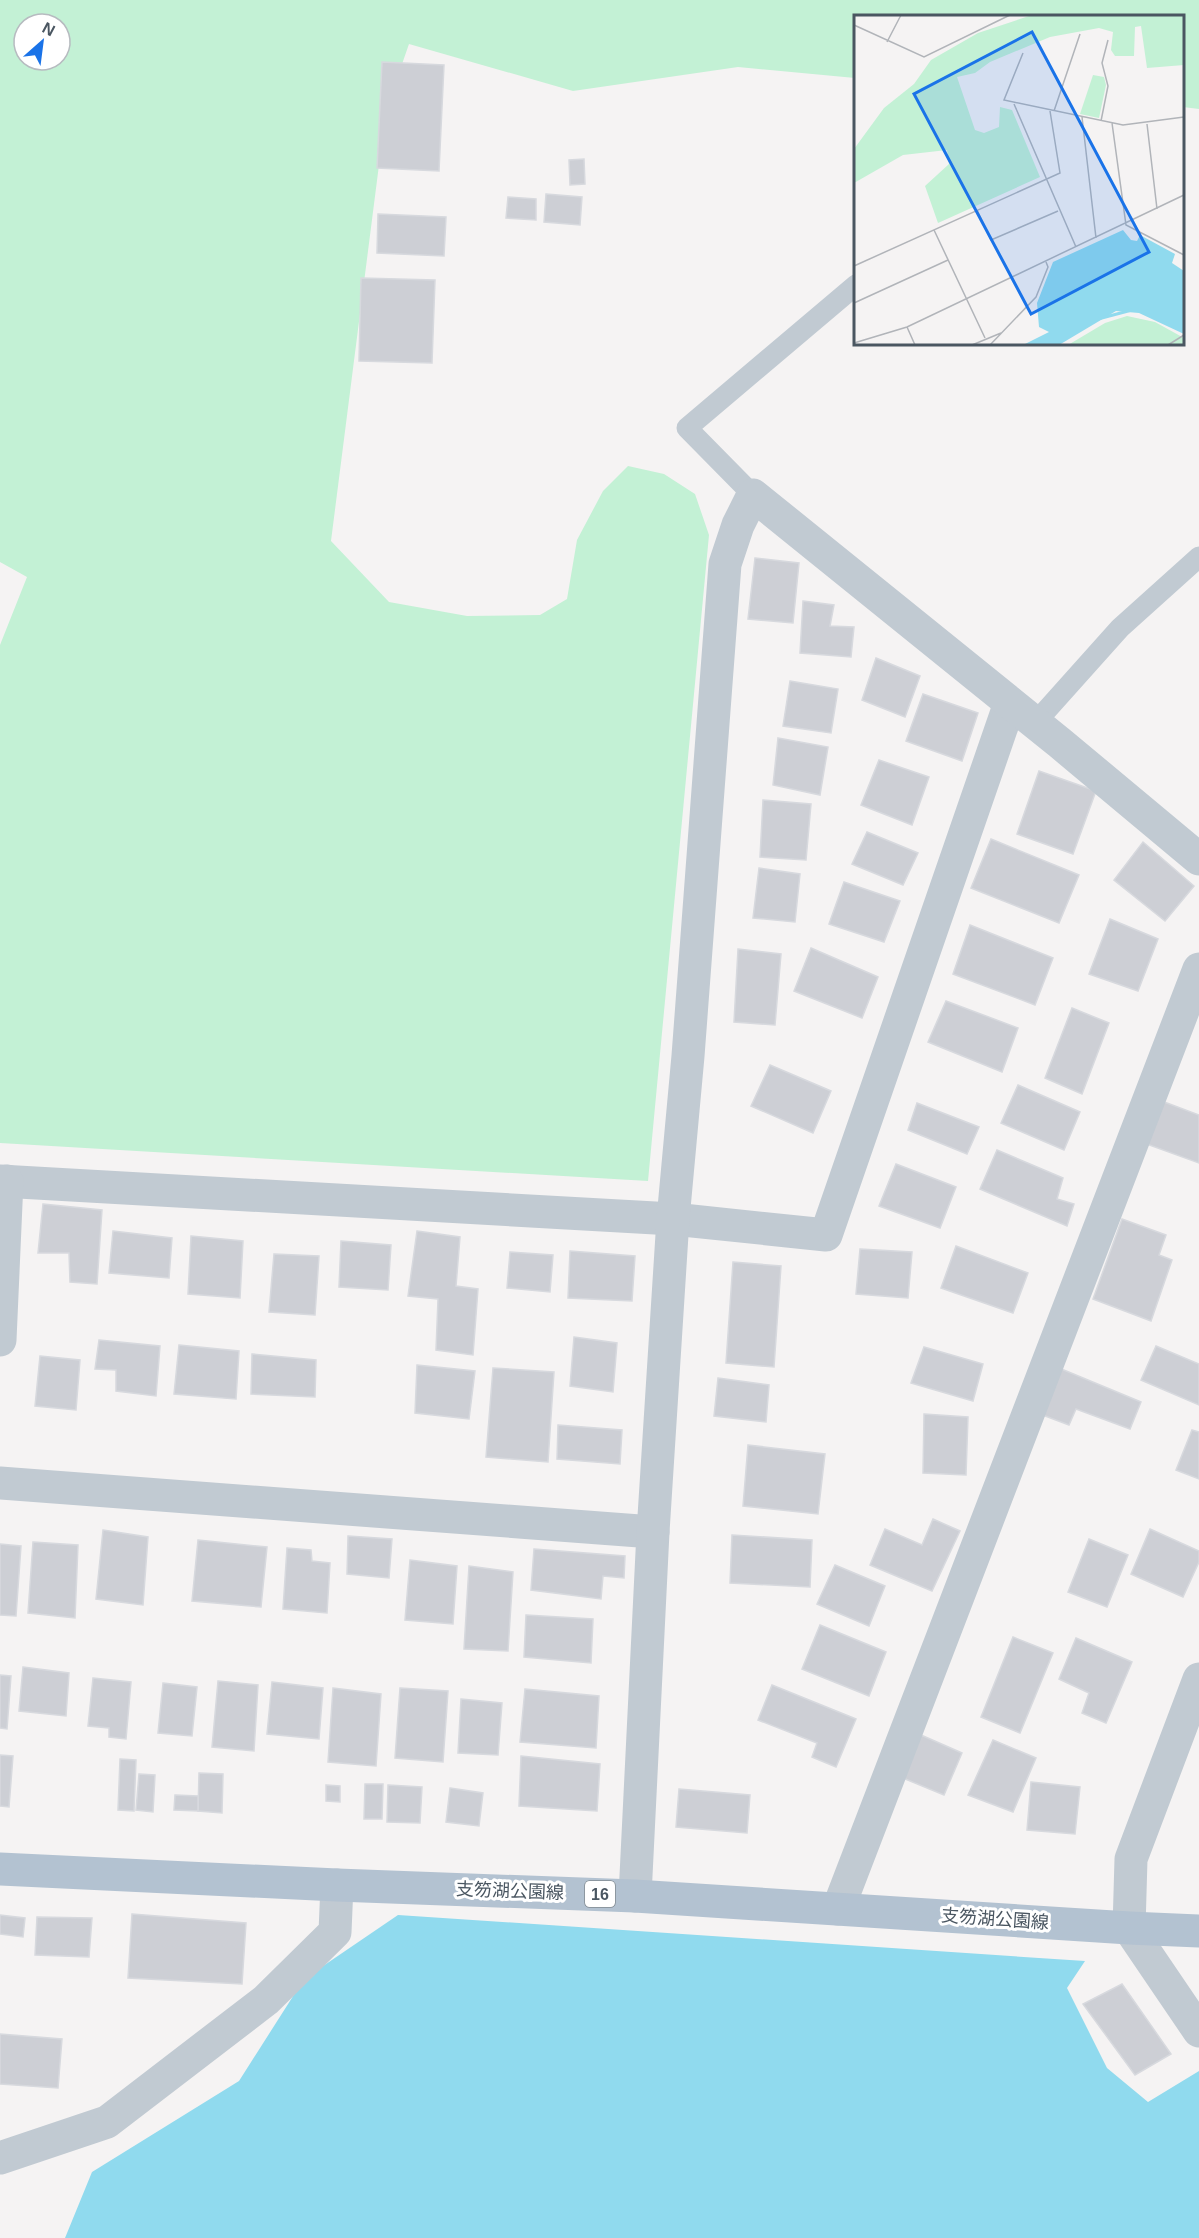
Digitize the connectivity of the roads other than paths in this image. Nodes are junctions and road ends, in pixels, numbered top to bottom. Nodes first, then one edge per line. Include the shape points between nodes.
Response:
1 (854, 286) edge
2 (753, 495) junction
3 (1199, 557) edge
4 (1010, 703) junction
5 (1035, 723) junction
6 (1199, 859) edge
7 (1199, 969) edge
8 (4, 1181) edge
9 (673, 1219) junction
10 (0, 1340) edge
11 (0, 1483) edge
12 (653, 1532) junction
13 (1199, 1679) edge
14 (0, 1869) edge
15 (337, 1885) junction
16 (634, 1896) junction
17 (838, 1909) junction
18 (1129, 1928) junction
19 (1199, 1931) edge
20 (1199, 2031) edge
21 (0, 2158) edge

1 - 2 lane via 687,428
2 - 4 street
2 - 9 street via 725,564
3 - 5 lane via 1120,628
4 - 5 street
4 - 9 street via 826,1235
5 - 6 street
7 - 17 street
8 - 9 street
8 - 10 street
9 - 12 street
11 - 12 street
12 - 16 street
13 - 18 street via 1131,1859
14 - 15 main road, 支笏湖公園線 / 16
15 - 16 main road, 支笏湖公園線 / 16
15 - 21 street via 335,1932 266,2001 107,2122
16 - 17 main road, 支笏湖公園線 / 16
17 - 18 main road, 支笏湖公園線 / 16
18 - 19 main road, 支笏湖公園線 / 16
18 - 20 street

